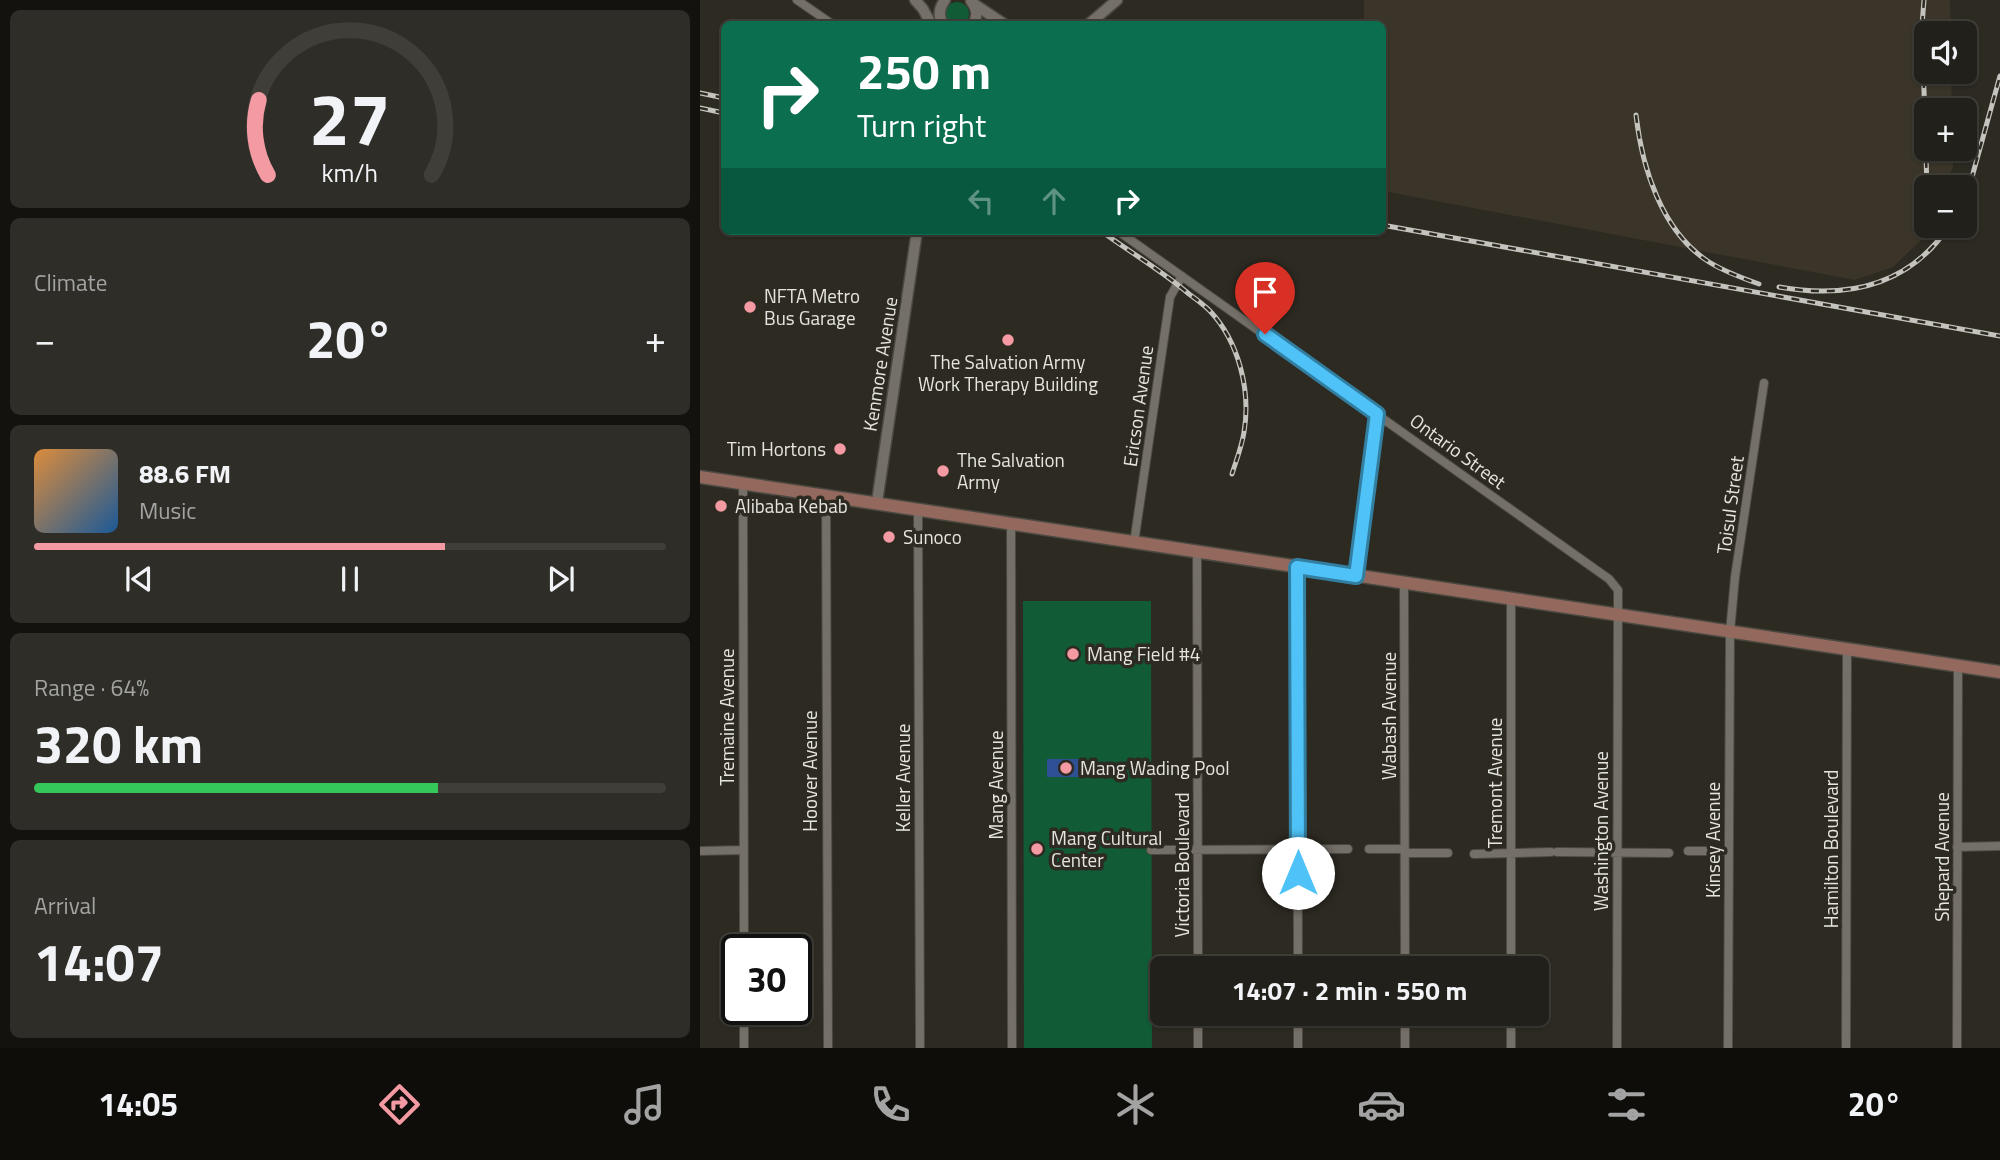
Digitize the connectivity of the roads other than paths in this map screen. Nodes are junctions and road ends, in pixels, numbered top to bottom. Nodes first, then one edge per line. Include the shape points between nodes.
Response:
1 (797, 0) edge
2 (915, 0) edge
3 (1117, 0) edge
4 (972, 2) edge
5 (943, 4) edge
6 (828, 21) edge
7 (934, 21) edge
8 (937, 21) edge
9 (974, 21) edge
10 (1000, 21) edge
11 (1092, 21) edge
12 (916, 235) edge
13 (1124, 235) edge
14 (1182, 276) junction
15 (1764, 383) dead end
16 (1377, 414) junction
17 (700, 477) edge
18 (743, 483) junction
19 (826, 495) junction
20 (877, 502) junction
21 (918, 509) junction
22 (1011, 523) junction
23 (1134, 543) junction
24 (1198, 552) junction
25 (1297, 567) junction
26 (1356, 576) junction
27 (1404, 583) junction
28 (1511, 599) junction
29 (1617, 615) junction
30 (1730, 632) junction
31 (1847, 650) junction
32 (1958, 666) junction
33 (2000, 672) edge
34 (2000, 846) edge
35 (1957, 847) junction
36 (1298, 849) junction
37 (1348, 849) dead end
38 (1369, 849) dead end
39 (744, 850) junction
40 (1151, 850) dead end
41 (1198, 850) junction
42 (700, 851) edge
43 (1405, 851) junction
44 (1688, 851) dead end
45 (1728, 852) junction
46 (1448, 853) dead end
47 (1511, 853) junction
48 (1617, 853) junction
49 (1669, 853) dead end
50 (1474, 854) dead end
51 (744, 934) edge
52 (1198, 956) edge
53 (1298, 956) edge
54 (1405, 956) edge
55 (1511, 956) edge
56 (744, 1025) edge
57 (1198, 1026) edge
58 (1298, 1026) edge
59 (1405, 1026) edge
60 (1511, 1026) edge
61 (744, 1048) edge
62 (828, 1048) edge
63 (920, 1048) edge
64 (1012, 1048) edge
65 (1198, 1048) edge
66 (1298, 1048) edge
67 (1405, 1048) edge
68 (1511, 1048) edge
69 (1617, 1048) edge
70 (1728, 1048) edge
71 (1846, 1048) edge
72 (1957, 1048) edge

1 - 6 street
2 - 7 street
3 - 11 street
4 - 9 street
4 - 10 street
5 - 8 street
12 - 20 street, Kenmore Avenue
13 - 14 street, Ontario Street
14 - 16 street, Ontario Street
14 - 23 street, Ericson Avenue via 1170,297
15 - 30 street, Toisul Street
16 - 26 street
16 - 29 street, Ontario Street via 1609,579 1618,590
17 - 18 main road
18 - 19 main road
18 - 39 street, Tremaine Avenue
19 - 20 main road
19 - 62 street, Hoover Avenue
20 - 21 main road
21 - 22 main road
21 - 63 street, Keller Avenue
22 - 23 main road
22 - 64 street, Mang Avenue
23 - 24 main road
24 - 25 main road
24 - 41 street, Victoria Boulevard
25 - 26 main road
25 - 36 street
26 - 27 main road
27 - 28 main road
27 - 43 street, Wabash Avenue
28 - 29 main road
28 - 47 street, Tremont Avenue
29 - 30 main road
29 - 48 street, Washington Avenue
30 - 31 main road
30 - 45 street, Kinsey Avenue
31 - 32 main road
31 - 71 street, Hamilton Boulevard
32 - 33 main road
32 - 35 street, Shepard Avenue
34 - 35 street
35 - 72 street, Shepard Avenue
36 - 37 street
36 - 41 street
36 - 53 street
38 - 43 street
39 - 42 street
39 - 51 street, Tremaine Avenue
40 - 41 street
41 - 52 street, Victoria Boulevard
43 - 46 street
43 - 54 street, Wabash Avenue
44 - 45 street
45 - 70 street, Kinsey Avenue
47 - 48 street
47 - 50 street
47 - 55 street, Tremont Avenue
48 - 49 street
48 - 69 street, Washington Avenue
56 - 61 street
57 - 65 street
58 - 66 street
59 - 67 street
60 - 68 street

